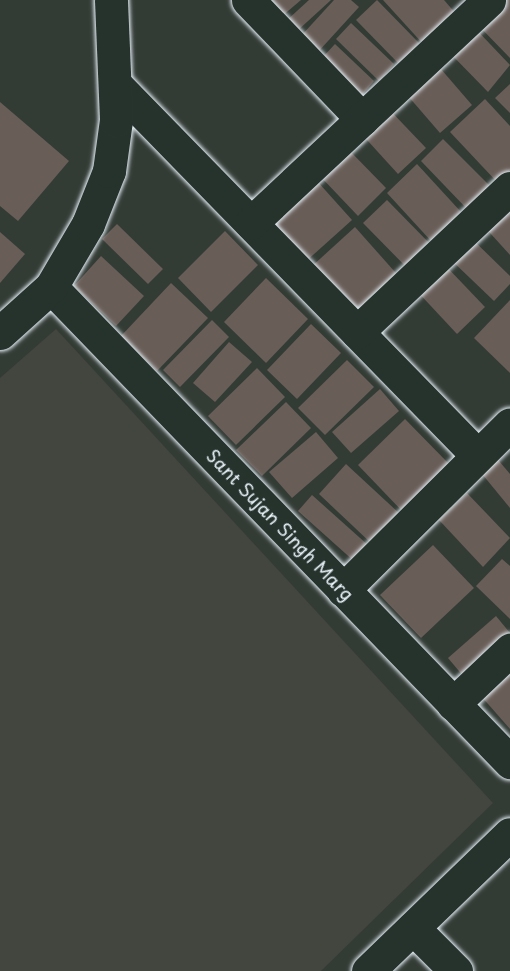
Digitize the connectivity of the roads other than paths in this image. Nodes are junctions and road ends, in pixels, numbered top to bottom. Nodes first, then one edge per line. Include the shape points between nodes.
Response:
1 (111, 0) edge
2 (248, 0) edge
3 (471, 6) edge
4 (116, 85) junction
5 (362, 119) junction
6 (510, 188) edge
7 (251, 223) junction
8 (51, 287) junction
9 (357, 332) junction
10 (0, 333) edge
11 (510, 424) edge
12 (477, 455) junction
13 (343, 590) junction
14 (510, 650) edge
15 (453, 704) junction
16 (510, 762) edge
17 (510, 834) edge
18 (413, 928) junction
19 (368, 971) edge
20 (456, 971) edge

1 - 4 street
2 - 5 street
3 - 5 street
4 - 7 street
4 - 8 street via 109,171 88,224
5 - 7 street
6 - 9 street
7 - 9 street
8 - 10 street
8 - 13 street, Sant Sujan Singh Marg
9 - 12 street
11 - 12 street
12 - 13 street
13 - 15 street, Sant Sujan Singh Marg
14 - 15 street
15 - 16 street, Sant Sujan Singh Marg
17 - 18 street
18 - 19 street
18 - 20 street

